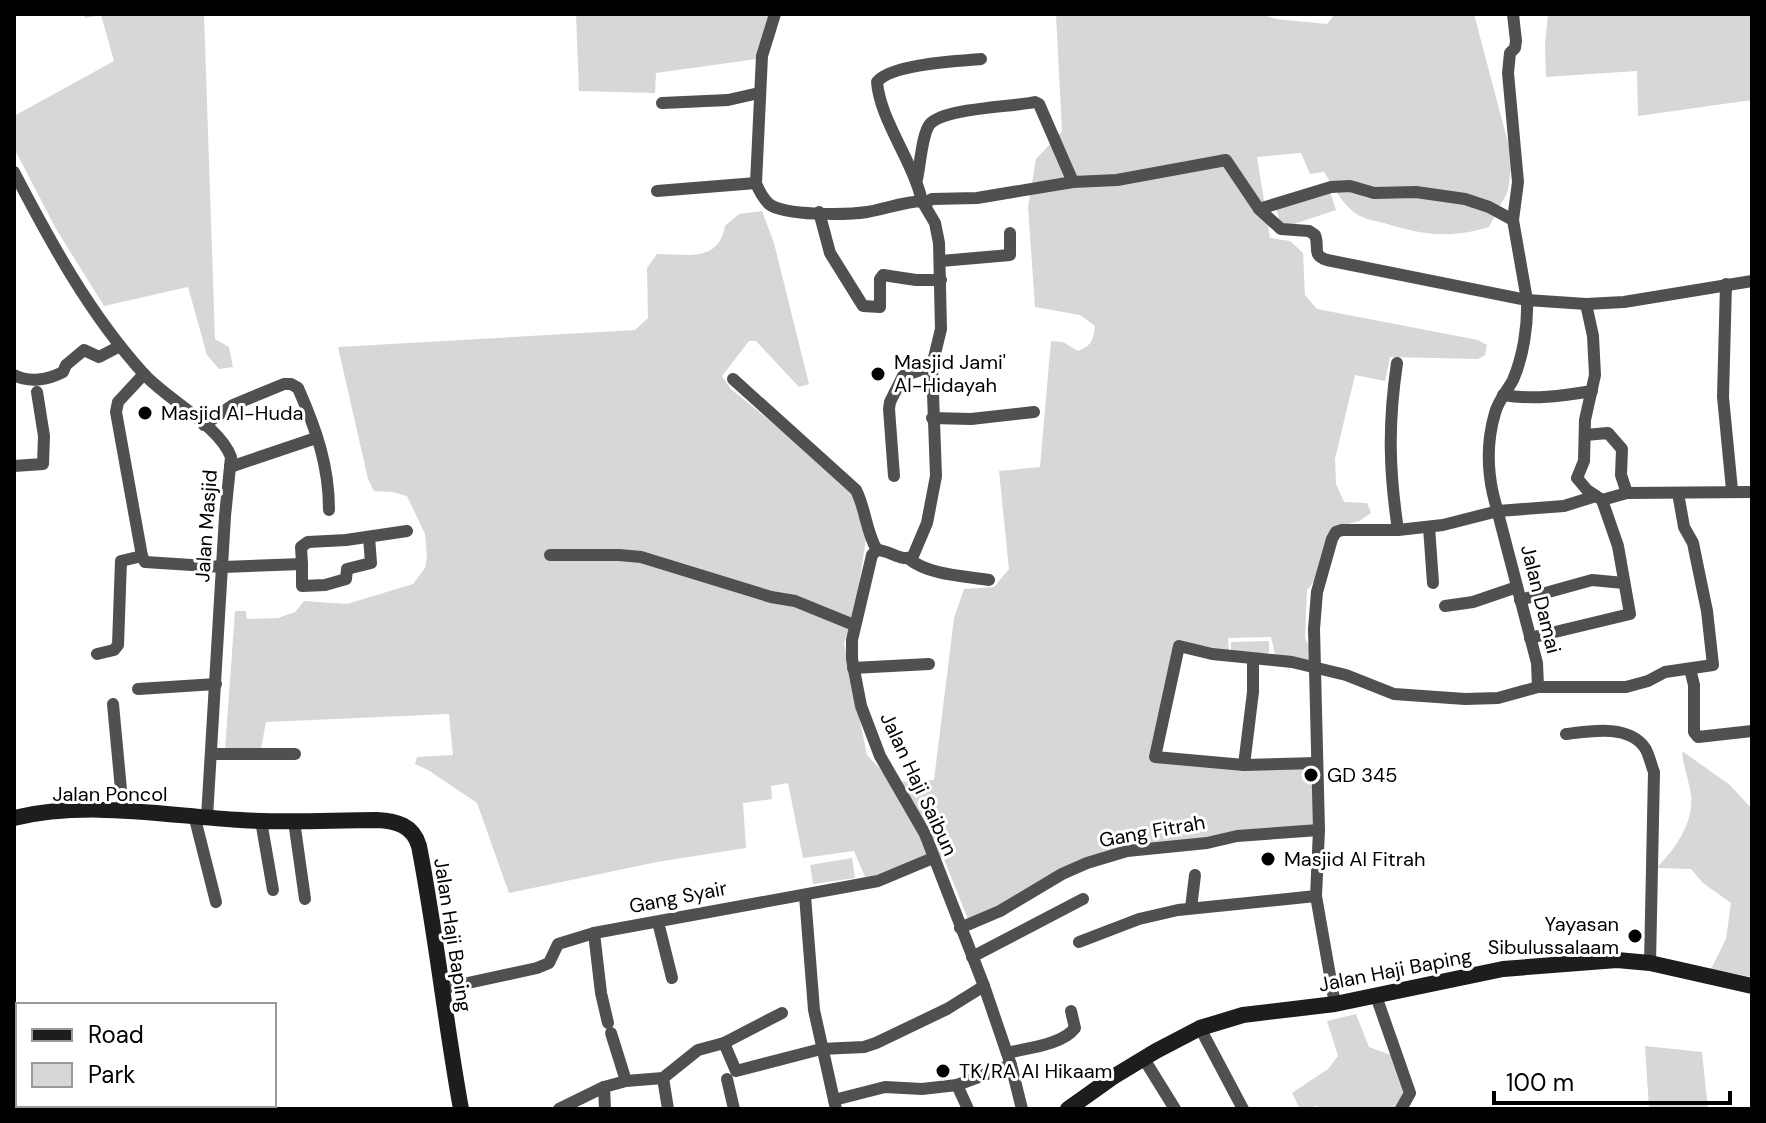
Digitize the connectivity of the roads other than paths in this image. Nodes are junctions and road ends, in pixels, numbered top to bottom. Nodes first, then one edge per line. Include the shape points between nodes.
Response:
1 (775, 14) edge
2 (1513, 14) edge
3 (981, 59) dead end
4 (759, 93) junction
5 (662, 103) dead end
6 (14, 174) edge
7 (917, 179) junction
8 (1073, 182) junction
9 (756, 183) junction
10 (657, 191) dead end
11 (923, 202) junction
12 (1259, 209) junction
13 (819, 212) junction
14 (1513, 220) junction
15 (1010, 233) dead end
16 (941, 261) junction
17 (941, 280) junction
18 (1752, 281) edge
19 (1726, 284) junction
20 (1527, 300) junction
21 (1586, 304) junction
22 (120, 346) junction
23 (1397, 363) dead end
24 (932, 366) junction
25 (144, 374) junction
26 (14, 375) edge
27 (733, 379) dead end
28 (1592, 391) junction
29 (37, 392) dead end
30 (1503, 395) junction
31 (1034, 412) dead end
32 (932, 418) junction
33 (204, 425) junction
34 (1585, 435) junction
35 (316, 438) junction
36 (14, 466) edge
37 (230, 467) junction
38 (894, 476) dead end
39 (1732, 490) junction
40 (1752, 492) edge
41 (1627, 493) junction
42 (1678, 493) junction
43 (1599, 498) junction
44 (329, 510) dead end
45 (1498, 511) junction
46 (1429, 527) junction
47 (1398, 530) junction
48 (407, 531) dead end
49 (369, 537) junction
50 (877, 550) junction
51 (550, 555) dead end
52 (142, 556) junction
53 (909, 559) junction
54 (302, 564) junction
55 (223, 567) junction
56 (989, 580) dead end
57 (1433, 583) dead end
58 (1624, 583) junction
59 (1518, 594) junction
60 (1445, 606) dead end
61 (854, 625) junction
62 (1530, 638) junction
63 (97, 654) dead end
64 (1253, 659) junction
65 (929, 664) dead end
66 (853, 668) junction
67 (1316, 669) junction
68 (1690, 669) junction
69 (216, 684) junction
70 (1538, 687) junction
71 (138, 689) dead end
72 (113, 704) dead end
73 (1752, 731) edge
74 (1566, 734) dead end
75 (212, 754) junction
76 (295, 754) dead end
77 (1317, 763) junction
78 (1244, 765) junction
79 (123, 811) junction
80 (200, 816) junction
81 (14, 818) edge
82 (261, 821) junction
83 (294, 821) junction
84 (1319, 830) junction
85 (933, 858) junction
86 (1195, 875) dead end
87 (273, 890) dead end
88 (805, 896) junction
89 (1316, 896) junction
90 (305, 899) dead end
91 (1083, 899) dead end
92 (216, 902) dead end
93 (1191, 908) junction
94 (658, 922) junction
95 (960, 928) junction
96 (594, 933) junction
97 (1079, 942) dead end
98 (972, 957) junction
99 (1650, 963) junction
100 (672, 978) dead end
101 (984, 986) junction
102 (1752, 986) edge
103 (440, 989) junction
104 (1376, 996) junction
105 (1335, 1004) junction
106 (1071, 1011) dead end
107 (782, 1013) dead end
108 (1200, 1028) junction
109 (724, 1043) junction
110 (821, 1049) junction
111 (1009, 1059) junction
112 (1144, 1059) junction
113 (731, 1075) junction
114 (663, 1078) junction
115 (626, 1081) junction
116 (957, 1085) junction
117 (604, 1087) junction
118 (835, 1105) edge
119 (1408, 1106) edge
120 (461, 1109) edge
121 (559, 1109) edge
122 (605, 1109) edge
123 (668, 1109) edge
124 (734, 1109) edge
125 (968, 1109) edge
126 (1022, 1109) edge
127 (1068, 1109) edge
128 (1175, 1109) edge
129 (1243, 1109) edge

1 - 4 street via 762,56
2 - 14 street, Jalan Damai via 1516,44 1508,73 1518,182
3 - 7 street via 927,65 879,79 884,107
4 - 5 street
4 - 9 street
6 - 22 street, Jalan Masjid via 62,262
7 - 8 street via 926,133 935,121 950,114 1035,102
7 - 11 street
8 - 11 street
8 - 12 street via 1117,180 1226,160
9 - 10 street
9 - 13 street via 770,205 782,211
11 - 13 street via 865,213
11 - 16 street via 935,223
12 - 14 street via 1350,186 1374,193 1465,199
12 - 20 street via 1281,229 1315,235 1316,253 1327,260
13 - 17 street via 830,253 863,306 880,307 883,275
14 - 20 street, Jalan Damai
15 - 16 street via 1010,255
16 - 17 street
17 - 24 street via 941,329
18 - 19 street
19 - 21 street
19 - 39 street via 1723,397
20 - 21 street
20 - 30 street, Jalan Damai via 1528,321 1516,370
21 - 28 street via 1595,355
22 - 25 street, Jalan Masjid
22 - 26 street via 99,357 84,350 63,372 41,380
23 - 47 street via 1389,425
24 - 32 street
24 - 38 street via 903,376 890,402
25 - 33 street, Jalan Masjid
25 - 52 street via 118,402 116,412
27 - 50 street via 856,490
28 - 30 street via 1562,397
28 - 34 street
29 - 36 street via 43,464
30 - 45 street, Jalan Damai via 1489,448
31 - 32 street
32 - 53 street via 936,476 927,523
33 - 35 street via 233,405 291,384 298,388
33 - 37 street, Jalan Masjid via 228,448
34 - 41 street via 1608,433 1622,449
34 - 43 street via 1577,478
35 - 37 street
35 - 44 street via 325,457
37 - 55 street, Jalan Masjid
39 - 40 street
39 - 42 street
41 - 42 street
41 - 43 street
42 - 68 street via 1707,611 1713,665
43 - 45 street
43 - 58 street via 1613,525
45 - 46 street
45 - 59 street, Jalan Damai
46 - 47 street
46 - 57 street
47 - 67 street via 1336,532 1317,592
48 - 49 street
49 - 54 street via 305,544
49 - 54 street via 371,563 345,570 346,579 302,586
50 - 53 street
50 - 61 street, Jalan Haji Saibun
51 - 61 street via 641,557 795,601
52 - 55 street via 145,562
52 - 63 street via 119,563 118,645
53 - 56 street
54 - 55 street
55 - 69 street, Jalan Masjid
58 - 59 street via 1592,580
58 - 62 street via 1630,614
59 - 60 street
59 - 62 street, Jalan Damai
61 - 66 street, Jalan Haji Saibun
62 - 70 street, Jalan Damai
64 - 67 street
64 - 78 street
64 - 78 street via 1179,646 1155,755
65 - 66 street
66 - 85 street, Jalan Haji Saibun via 871,737 921,825
67 - 70 street via 1394,694 1498,698
67 - 77 street
68 - 70 street via 1626,687
68 - 73 street via 1698,737
69 - 71 street
69 - 75 street, Jalan Masjid
72 - 79 street
74 - 99 street via 1596,730 1632,735 1645,747 1654,772
75 - 76 street
75 - 80 street, Jalan Masjid
77 - 78 street
77 - 84 street
79 - 80 street, Jalan Poncol
79 - 81 street, Jalan Poncol
80 - 82 street, Jalan Haji Baping
80 - 92 street, Jalan Masjid
82 - 83 street, Jalan Haji Baping
82 - 87 street
83 - 90 street
83 - 103 street, Jalan Haji Baping via 388,821 414,832 432,911
84 - 89 street
84 - 95 street, Gang Fitrah via 1127,851 1062,874
85 - 88 street, Gang Syair via 878,881
85 - 95 street, Jalan Haji Saibun
86 - 93 street
88 - 94 street, Gang Syair
88 - 110 street
89 - 93 street
89 - 105 street
91 - 98 street
93 - 97 street via 1139,919
94 - 96 street, Gang Syair
94 - 100 street
95 - 98 street, Jalan Haji Saibun
96 - 103 street, Gang Syair via 558,944 549,963 537,968
96 - 115 street via 601,993
98 - 101 street, Jalan Haji Saibun
99 - 102 street, Jalan Haji Baping
99 - 104 street, Jalan Haji Baping via 1617,960 1503,969
101 - 110 street via 876,1043
101 - 111 street, Jalan Haji Saibun
103 - 120 street, Jalan Haji Baping
104 - 105 street, Jalan Haji Baping
104 - 119 street via 1410,1093
105 - 108 street, Jalan Haji Baping via 1243,1015
106 - 111 street via 1072,1032
107 - 109 street
108 - 112 street, Jalan Haji Baping
108 - 129 street
109 - 113 street
109 - 114 street via 698,1050
110 - 113 street
110 - 118 street
111 - 116 street
111 - 126 street, Jalan Haji Saibun
112 - 127 street, Jalan Haji Baping
112 - 128 street
113 - 124 street
114 - 115 street
114 - 123 street
115 - 117 street
116 - 118 street via 885,1087
116 - 125 street
117 - 121 street
117 - 122 street

